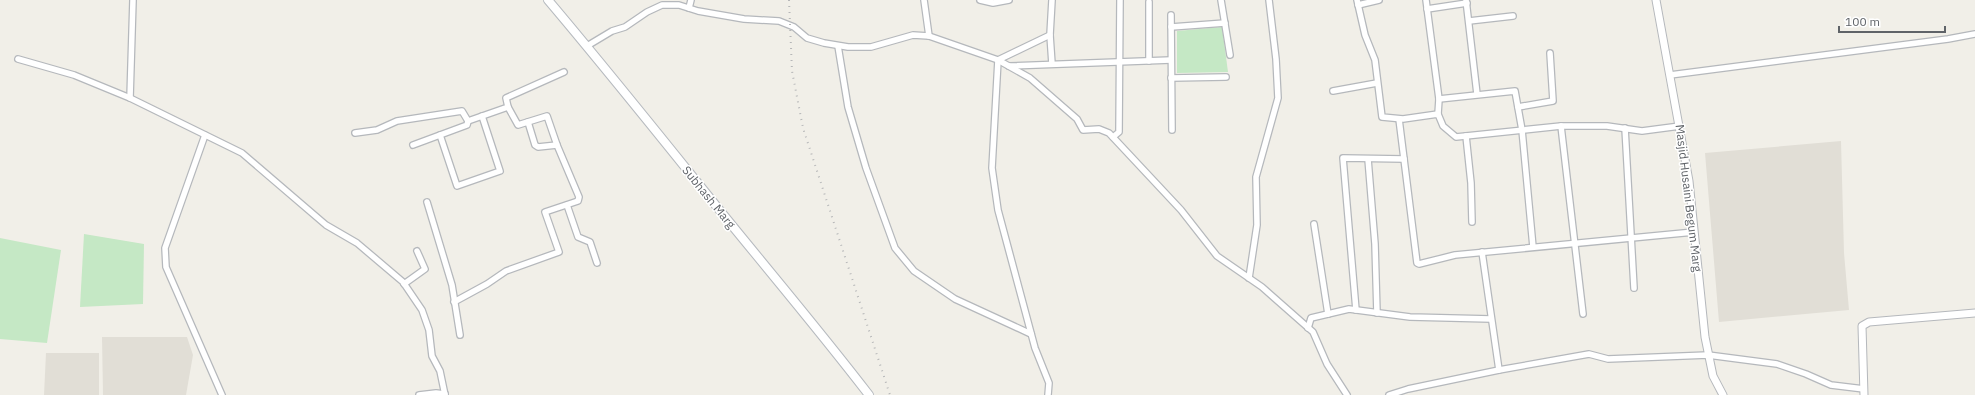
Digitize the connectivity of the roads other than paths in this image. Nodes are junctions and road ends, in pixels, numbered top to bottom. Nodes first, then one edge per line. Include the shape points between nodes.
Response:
1 (133, 0) edge
2 (548, 0) edge
3 (691, 0) edge
4 (924, 0) edge
5 (980, 0) edge
6 (1009, 0) edge
7 (1052, 0) edge
8 (1120, 0) edge
9 (1221, 0) edge
10 (1269, 0) edge
11 (1378, 0) edge
12 (1426, 0) edge
13 (1656, 0) edge
14 (1466, 1) edge
15 (1149, 2) dead end
16 (1358, 2) edge
17 (689, 8) junction
18 (1427, 9) junction
19 (1171, 15) dead end
20 (1512, 16) dead end
21 (1469, 21) junction
22 (1225, 23) junction
23 (1171, 28) junction
24 (1975, 34) edge
25 (1050, 35) junction
26 (929, 36) junction
27 (587, 46) junction
28 (838, 46) junction
29 (1550, 53) dead end
30 (1230, 54) dead end
31 (18, 59) dead end
32 (998, 60) junction
33 (1171, 60) junction
34 (1150, 61) junction
35 (1120, 62) junction
36 (1052, 64) junction
37 (1009, 66) junction
38 (564, 72) dead end
39 (1670, 75) junction
40 (1226, 77) dead end
41 (1171, 78) junction
42 (1377, 83) junction
43 (1333, 91) dead end
44 (1477, 94) junction
45 (130, 98) junction
46 (1439, 99) junction
47 (508, 107) junction
48 (1518, 107) junction
49 (1438, 114) junction
50 (482, 116) junction
51 (1399, 119) junction
52 (468, 121) junction
53 (528, 122) junction
54 (1561, 126) junction
55 (1680, 126) junction
56 (1625, 128) junction
57 (1172, 130) dead end
58 (1522, 130) junction
59 (355, 133) dead end
60 (205, 135) junction
61 (440, 135) junction
62 (1466, 136) junction
63 (1113, 137) junction
64 (413, 145) dead end
65 (556, 145) junction
66 (1368, 159) junction
67 (1404, 159) junction
68 (427, 202) dead end
69 (567, 205) junction
70 (1472, 222) dead end
71 (1314, 224) dead end
72 (1694, 232) junction
73 (1631, 238) junction
74 (1575, 243) junction
75 (1533, 248) junction
76 (417, 251) dead end
77 (1482, 252) junction
78 (597, 263) dead end
79 (1249, 278) junction
80 (404, 284) junction
81 (1634, 288) dead end
82 (454, 302) junction
83 (1356, 310) junction
84 (1377, 313) junction
85 (1975, 313) edge
86 (1328, 314) junction
87 (1583, 314) dead end
88 (1491, 319) junction
89 (1308, 328) junction
90 (1031, 334) junction
91 (460, 335) dead end
92 (1708, 355) junction
93 (1499, 370) junction
94 (1864, 392) edge
95 (222, 395) edge
96 (419, 395) edge
97 (445, 395) edge
98 (869, 395) edge
99 (1048, 395) edge
100 (1347, 395) edge
101 (1390, 395) edge
102 (1723, 395) edge

1 - 45 street
2 - 27 main road, Subhash Marg
3 - 17 street
4 - 26 street
5 - 6 street via 993,3
7 - 25 street
8 - 35 street
9 - 22 street
10 - 79 street via 1278,98 1256,177 1257,225
11 - 16 street
12 - 18 street
13 - 39 street, Masjid Husaini Begum Marg
14 - 18 street
14 - 21 street
15 - 34 street
16 - 42 street via 1365,35 1375,60
17 - 27 street via 679,4 662,5
17 - 28 street via 744,19 779,21 794,27 807,38
18 - 46 street
19 - 23 street
20 - 21 street
21 - 44 street
22 - 23 street
22 - 30 street
23 - 33 street
24 - 39 street
25 - 32 street
25 - 36 street
26 - 28 street via 913,36 871,47
26 - 32 street
27 - 98 main road, Subhash Marg via 813,322
28 - 90 street via 848,107 866,168 895,248 914,271 955,299
29 - 48 street via 1554,101
31 - 45 street via 74,75
32 - 37 street
32 - 90 street via 992,168 998,210
33 - 34 street
33 - 41 street
34 - 35 street
35 - 36 street
35 - 63 street via 1119,132
36 - 37 street
37 - 63 street via 1030,78 1057,100 1077,118 1083,130 1100,129
38 - 47 street via 506,98
39 - 55 street, Masjid Husaini Begum Marg
40 - 41 street
41 - 57 street
42 - 43 street
42 - 51 street via 1382,117
44 - 46 street
44 - 48 street via 1514,90
45 - 60 street
46 - 49 street
47 - 50 street
47 - 53 street via 518,125
48 - 58 street
49 - 51 street
49 - 62 street via 1443,126 1456,137
50 - 52 street
50 - 61 street via 500,171 457,186
51 - 67 street
52 - 59 street via 462,111 397,121 377,130
52 - 61 street via 467,125
53 - 65 street via 535,145
53 - 65 street via 547,116
54 - 56 street
54 - 58 street
54 - 74 street
55 - 56 street via 1642,131
55 - 72 street, Masjid Husaini Begum Marg
56 - 73 street
58 - 62 street
58 - 75 street
60 - 80 street via 242,153 326,225 357,243
60 - 95 street via 165,248 166,268
61 - 64 street
62 - 70 street
63 - 79 street via 1181,210 1217,256
65 - 69 street via 579,197 578,201
66 - 67 street
66 - 83 street via 1343,158
66 - 84 street via 1375,244
67 - 77 street via 1417,263
68 - 82 street via 452,285
69 - 78 street via 578,237 590,242
69 - 82 street via 545,212 559,252 506,271
71 - 86 street
72 - 73 street
72 - 92 street, Masjid Husaini Begum Marg
73 - 74 street
73 - 81 street
74 - 75 street
74 - 87 street
75 - 77 street
76 - 80 street via 425,270
77 - 88 street
79 - 89 street
80 - 97 street via 422,310 429,330 432,356 440,371
82 - 91 street
83 - 84 street
83 - 86 street
84 - 88 street via 1410,317
85 - 94 street via 1869,322 1862,326
86 - 89 street via 1311,318
88 - 93 street
89 - 100 street via 1313,332 1327,364
90 - 99 street via 1049,383
92 - 93 street via 1608,359 1590,354
92 - 94 street via 1777,364 1831,385
92 - 102 street, Masjid Husaini Begum Marg via 1713,376
93 - 101 street
96 - 97 street

